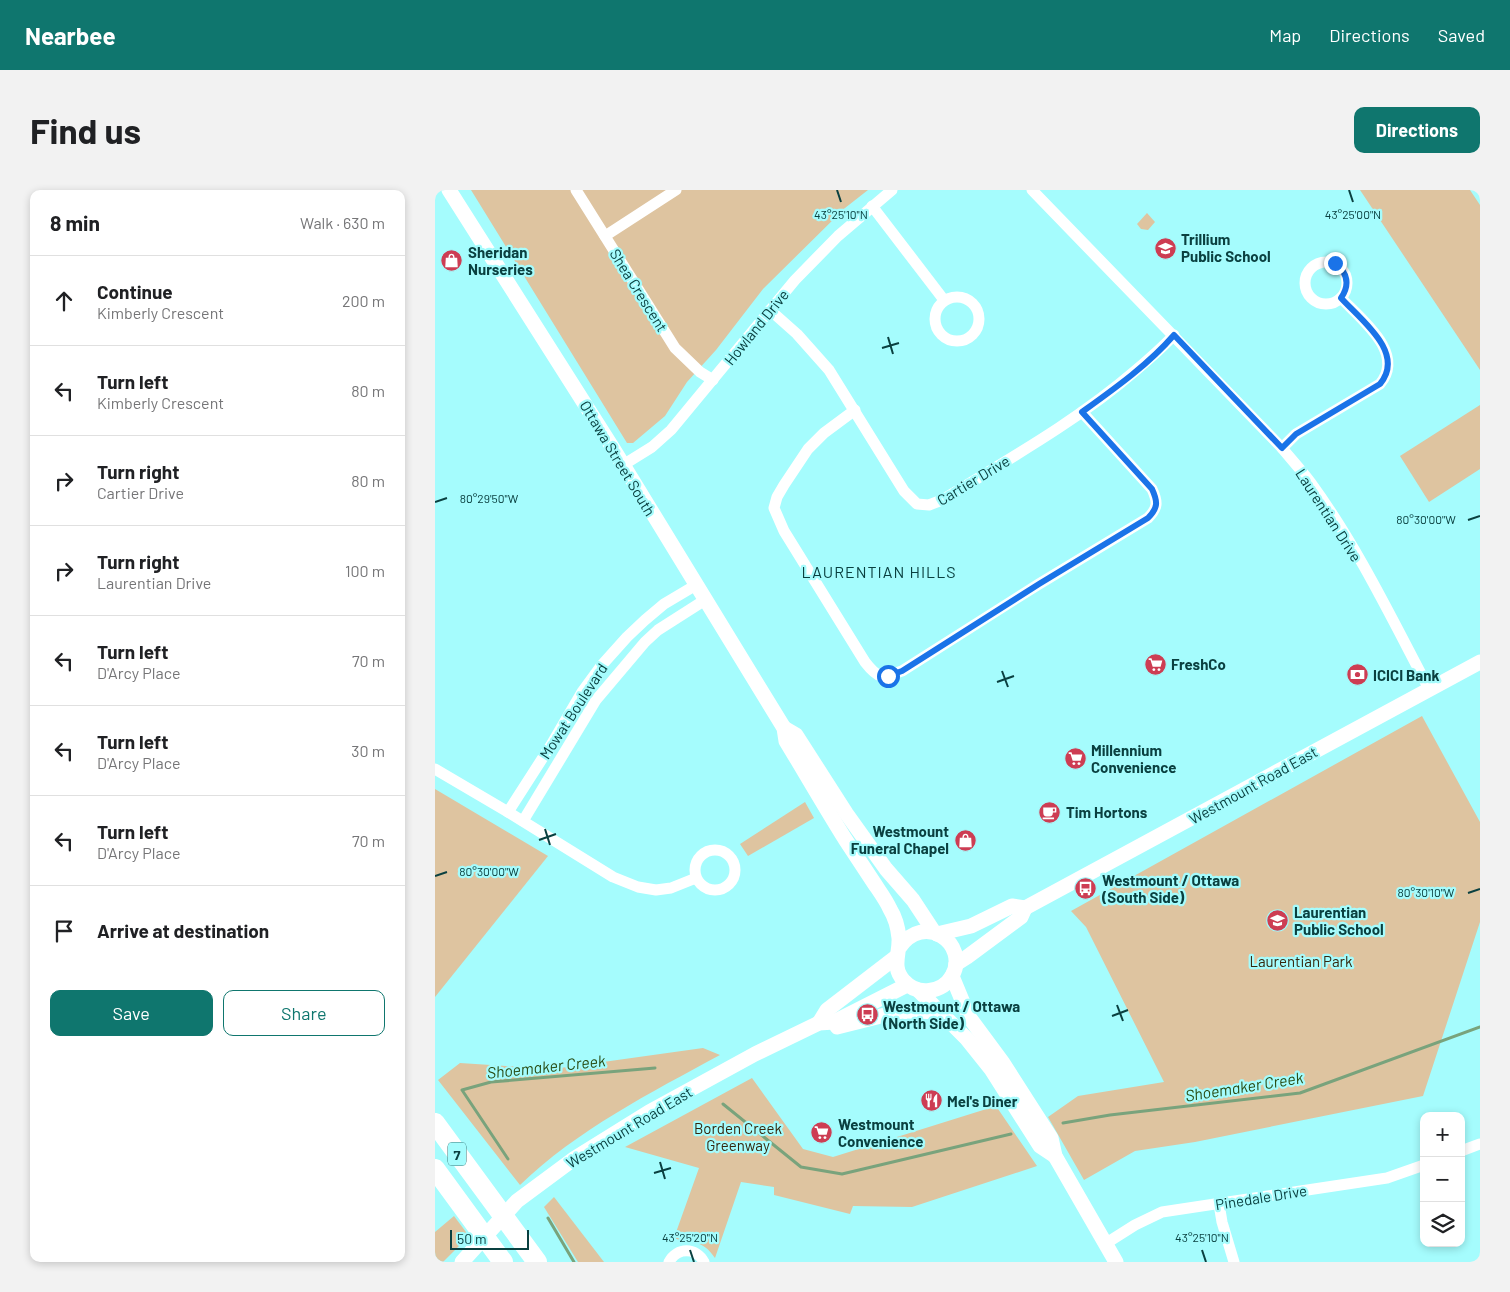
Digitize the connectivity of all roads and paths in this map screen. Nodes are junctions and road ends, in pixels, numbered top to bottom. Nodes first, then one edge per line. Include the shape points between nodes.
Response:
1 (449, 190) edge
2 (576, 190) edge
3 (677, 190) edge
4 (892, 190) edge
5 (1033, 190) edge
6 (872, 206) junction
7 (605, 236) junction
8 (1341, 298) dead end
9 (944, 300) dead end
10 (770, 310) junction
11 (1174, 335) junction
12 (713, 380) junction
13 (855, 410) junction
14 (1082, 412) junction
15 (1282, 448) junction
16 (623, 465) junction
17 (696, 584) junction
18 (705, 600) junction
19 (1480, 662) edge
20 (1429, 689) junction
21 (784, 728) junction
22 (435, 769) edge
23 (508, 812) junction
24 (523, 821) junction
25 (696, 878) dead end
26 (1025, 908) junction
27 (935, 933) junction
28 (897, 953) junction
29 (958, 966) junction
30 (913, 988) junction
31 (941, 1012) junction
32 (969, 1017) junction
33 (812, 1027) junction
34 (435, 1123) edge
35 (1480, 1144) edge
36 (1465, 1150) edge
37 (1055, 1156) junction
38 (1420, 1166) edge
39 (435, 1169) edge
40 (1219, 1204) junction
41 (1105, 1244) junction
42 (532, 1257) edge
43 (463, 1262) edge
44 (503, 1262) edge
45 (669, 1262) edge
46 (704, 1262) edge
47 (1116, 1262) edge
48 (1234, 1262) edge

1 - 16 main road, Ottawa Street South
2 - 7 street, Shea Crescent
3 - 7 street
4 - 6 street, Howland Drive
5 - 11 street, Laurentian Drive
6 - 9 street
6 - 10 street, Howland Drive via 807,267
7 - 12 street, Shea Crescent via 675,348
8 - 15 street via 1384,346 1389,367 1386,377 1380,384 1296,434
10 - 12 street, Howland Drive
10 - 13 street, Cartier Drive via 812,349
11 - 14 street, Cartier Drive via 1117,387
11 - 15 street, Laurentian Drive
12 - 16 street, Howland Drive via 671,430 652,447
13 - 14 street, Cartier Drive via 904,490 917,504 929,505
13 - 14 street via 824,433 809,449 784,485 774,508 784,532 860,654 873,673 880,676 902,671 1154,512 1157,504 1152,489
15 - 20 street, Laurentian Drive via 1311,483 1346,536
16 - 17 main road, Ottawa Street South
17 - 18 main road, Ottawa Street South
17 - 23 street, Mowat Boulevard via 645,620 601,666
18 - 21 main road, Ottawa Street South
18 - 24 street, Mowat Boulevard via 645,642 596,700
19 - 20 main road, Westmount Road East
20 - 26 main road, Westmount Road East
21 - 27 main road via 796,735 847,814
21 - 28 main road via 786,741 889,907 899,936
22 - 23 street
23 - 24 street
24 - 25 street via 613,877 638,887 671,888
26 - 27 main road via 1012,906 971,926
26 - 29 main road via 1021,917
27 - 28 main road via 917,932 903,941
27 - 29 main road via 951,946
28 - 30 main road via 898,972
28 - 33 main road via 827,1010
29 - 30 main road via 941,987 934,990
29 - 32 main road
29 - 32 main road via 963,972
30 - 31 main road
30 - 33 main road via 834,1022
31 - 33 main road via 897,1012 826,1029
31 - 37 main road via 991,1069 1040,1146
32 - 37 main road via 1003,1062 1051,1138
33 - 43 main road, Westmount Road East via 649,1112 575,1158 517,1201
34 - 42 highway, 7
35 - 36 street
37 - 41 main road
38 - 40 street, Pinedale Drive via 1387,1178
39 - 44 highway, 7
40 - 41 street, Pinedale Drive via 1162,1212
40 - 48 street
41 - 47 main road
45 - 46 street via 676,1254 687,1250 698,1254

